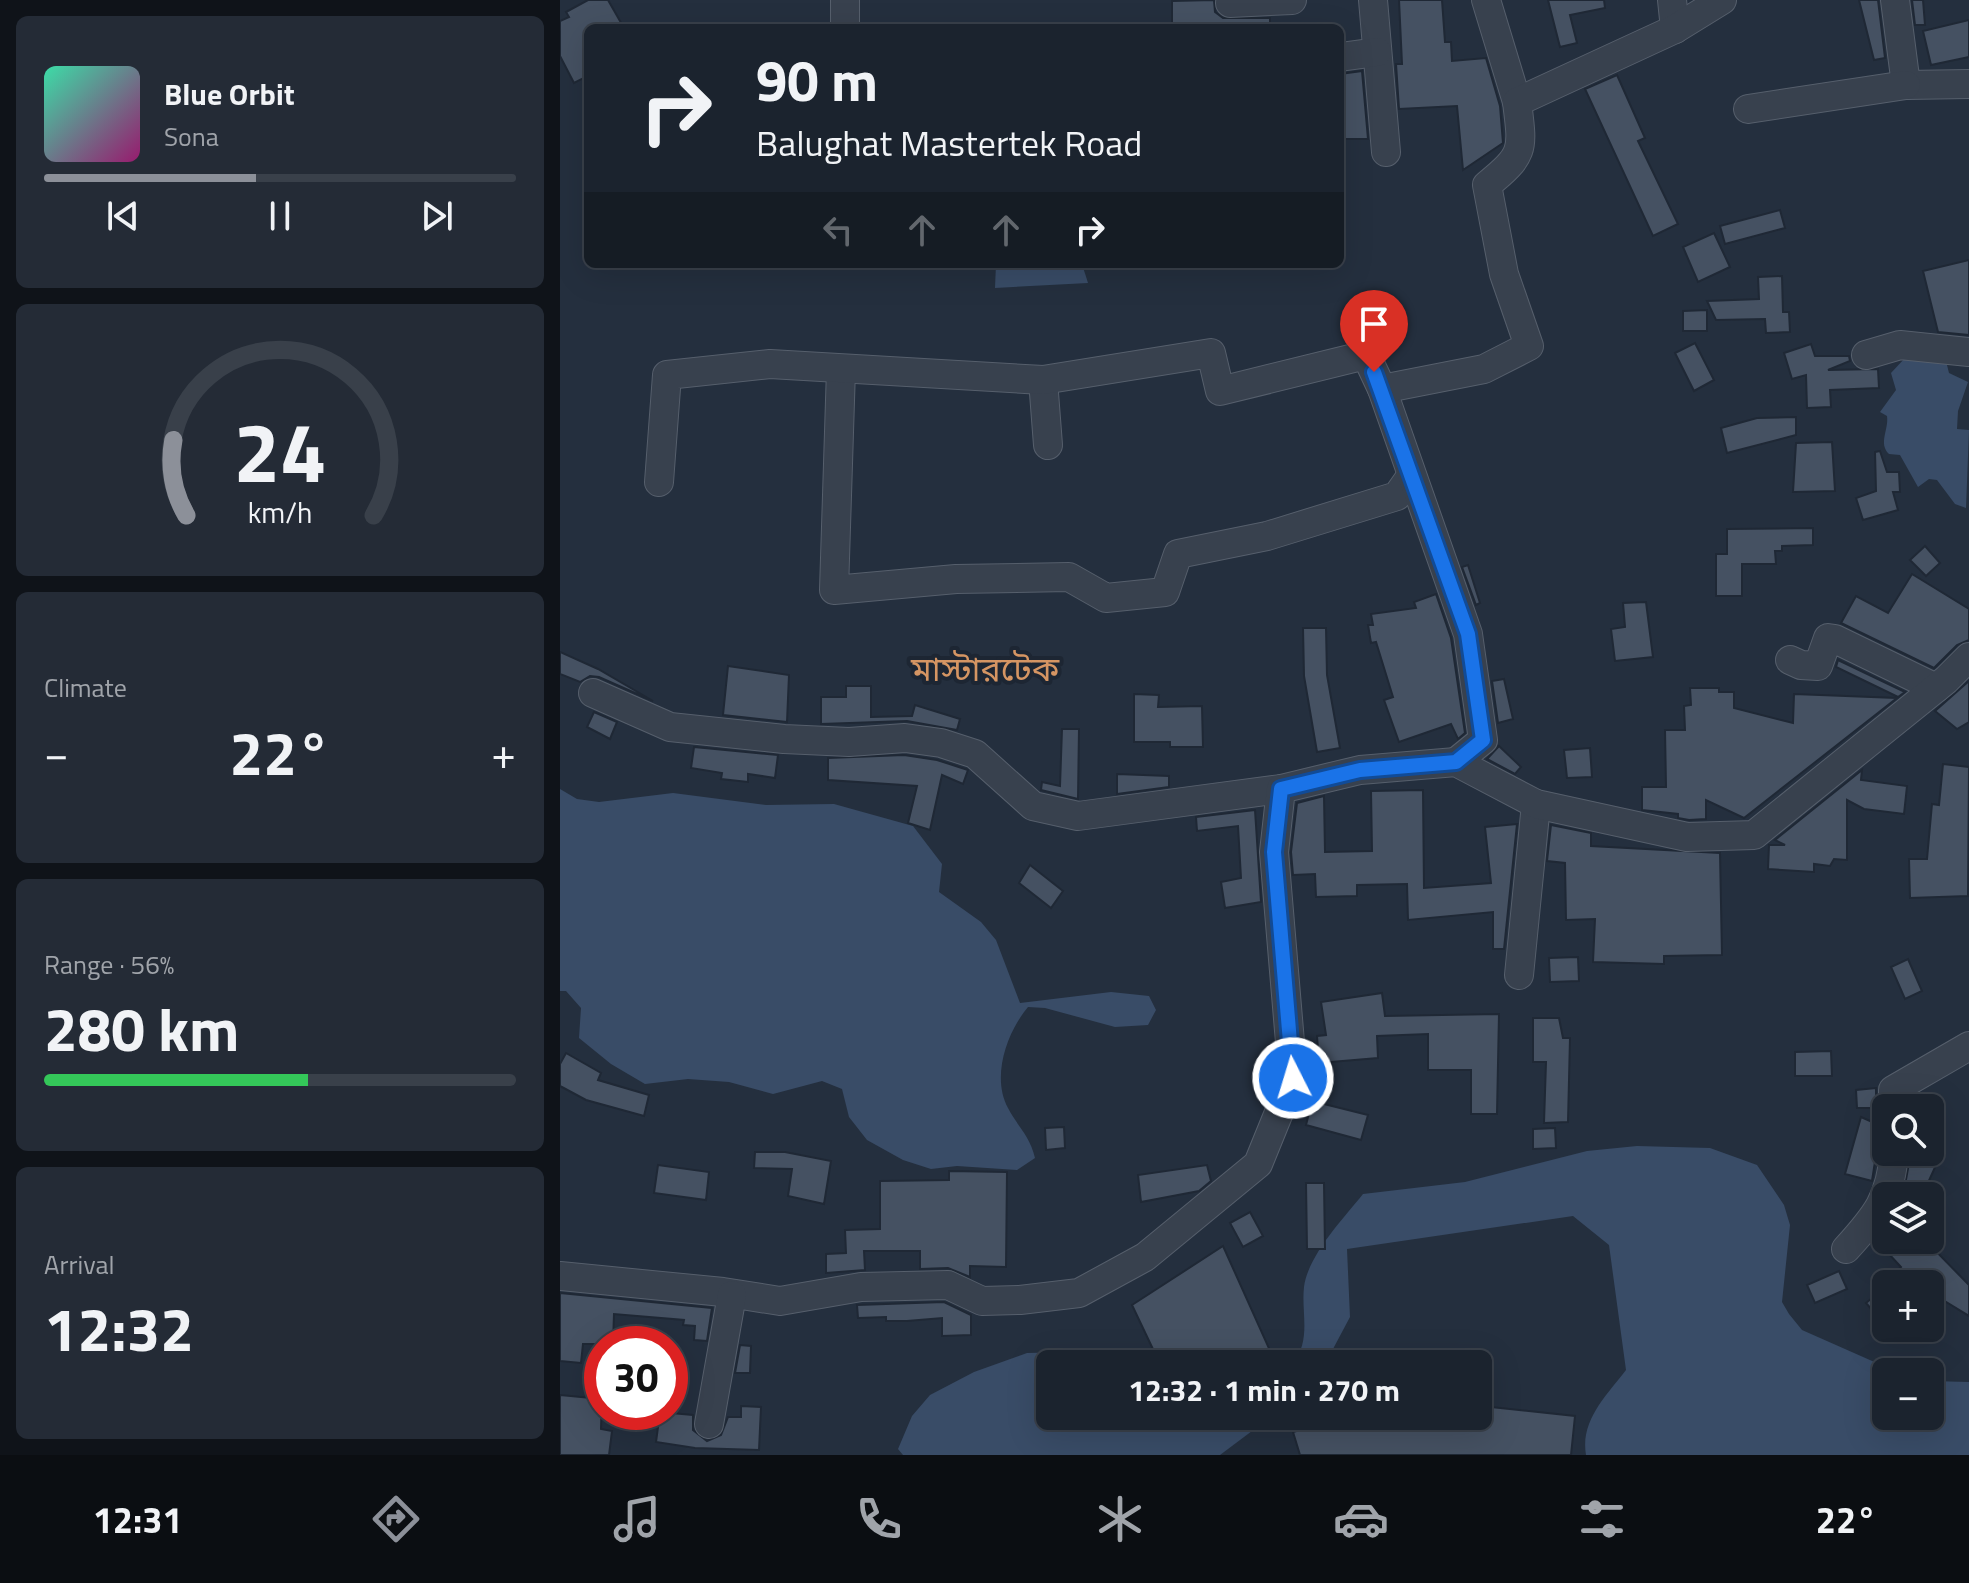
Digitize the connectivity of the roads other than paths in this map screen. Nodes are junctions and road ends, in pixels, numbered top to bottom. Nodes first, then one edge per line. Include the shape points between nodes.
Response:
1 (845, 0) edge
2 (1292, 0) edge
3 (1373, 0) edge
4 (1486, 0) edge
5 (1672, 0) edge
6 (1722, 0) edge
7 (1895, 0) edge
8 (1230, 3) dead end
9 (845, 24) edge
10 (1675, 29) junction
11 (1377, 52) junction
12 (1344, 56) edge
13 (1969, 84) edge
14 (1906, 85) junction
15 (1517, 102) junction
16 (1748, 109) dead end
17 (1386, 152) dead end
18 (1969, 352) edge
19 (1866, 355) dead end
20 (841, 369) junction
21 (1043, 380) junction
22 (1382, 389) junction
23 (1048, 445) dead end
24 (1411, 476) junction
25 (659, 482) dead end
26 (1969, 657) edge
27 (1790, 660) dead end
28 (1936, 688) junction
29 (593, 693) dead end
30 (1456, 762) junction
31 (1281, 789) junction
32 (1536, 804) junction
33 (1519, 975) dead end
34 (1969, 1046) edge
35 (1893, 1094) edge
36 (1893, 1166) edge
37 (1846, 1249) dead end
38 (560, 1276) edge
39 (732, 1295) junction
40 (709, 1424) dead end

1 - 9 street
2 - 8 street
3 - 11 street
4 - 15 street
5 - 10 street
6 - 10 street
7 - 14 street
10 - 15 street
11 - 12 street
11 - 17 street
13 - 14 street
14 - 16 street
15 - 22 street via 1522,138 1516,162 1487,185 1504,274 1529,346 1484,369
18 - 19 street via 1900,345
20 - 21 street
20 - 24 street via 834,590 956,579 1069,577 1106,598 1165,592 1178,554 1267,536 1397,496
20 - 25 street via 770,364 667,375
21 - 22 street via 1211,353 1220,391 1366,355
21 - 23 street
22 - 24 street
24 - 30 street via 1468,634 1483,740
26 - 28 street
27 - 28 street via 1818,666 1828,638 1835,639
28 - 32 street via 1754,835 1687,837
29 - 31 street via 670,727 784,739 905,738 941,743 975,754 1033,806 1078,816
30 - 31 street via 1360,770
30 - 32 street
31 - 39 street via 1274,852 1293,1078 1258,1164 1145,1257 1079,1293 982,1301 948,1285 861,1287 780,1301
32 - 33 street
34 - 35 street
36 - 37 street via 1877,1214
38 - 39 street
39 - 40 street

